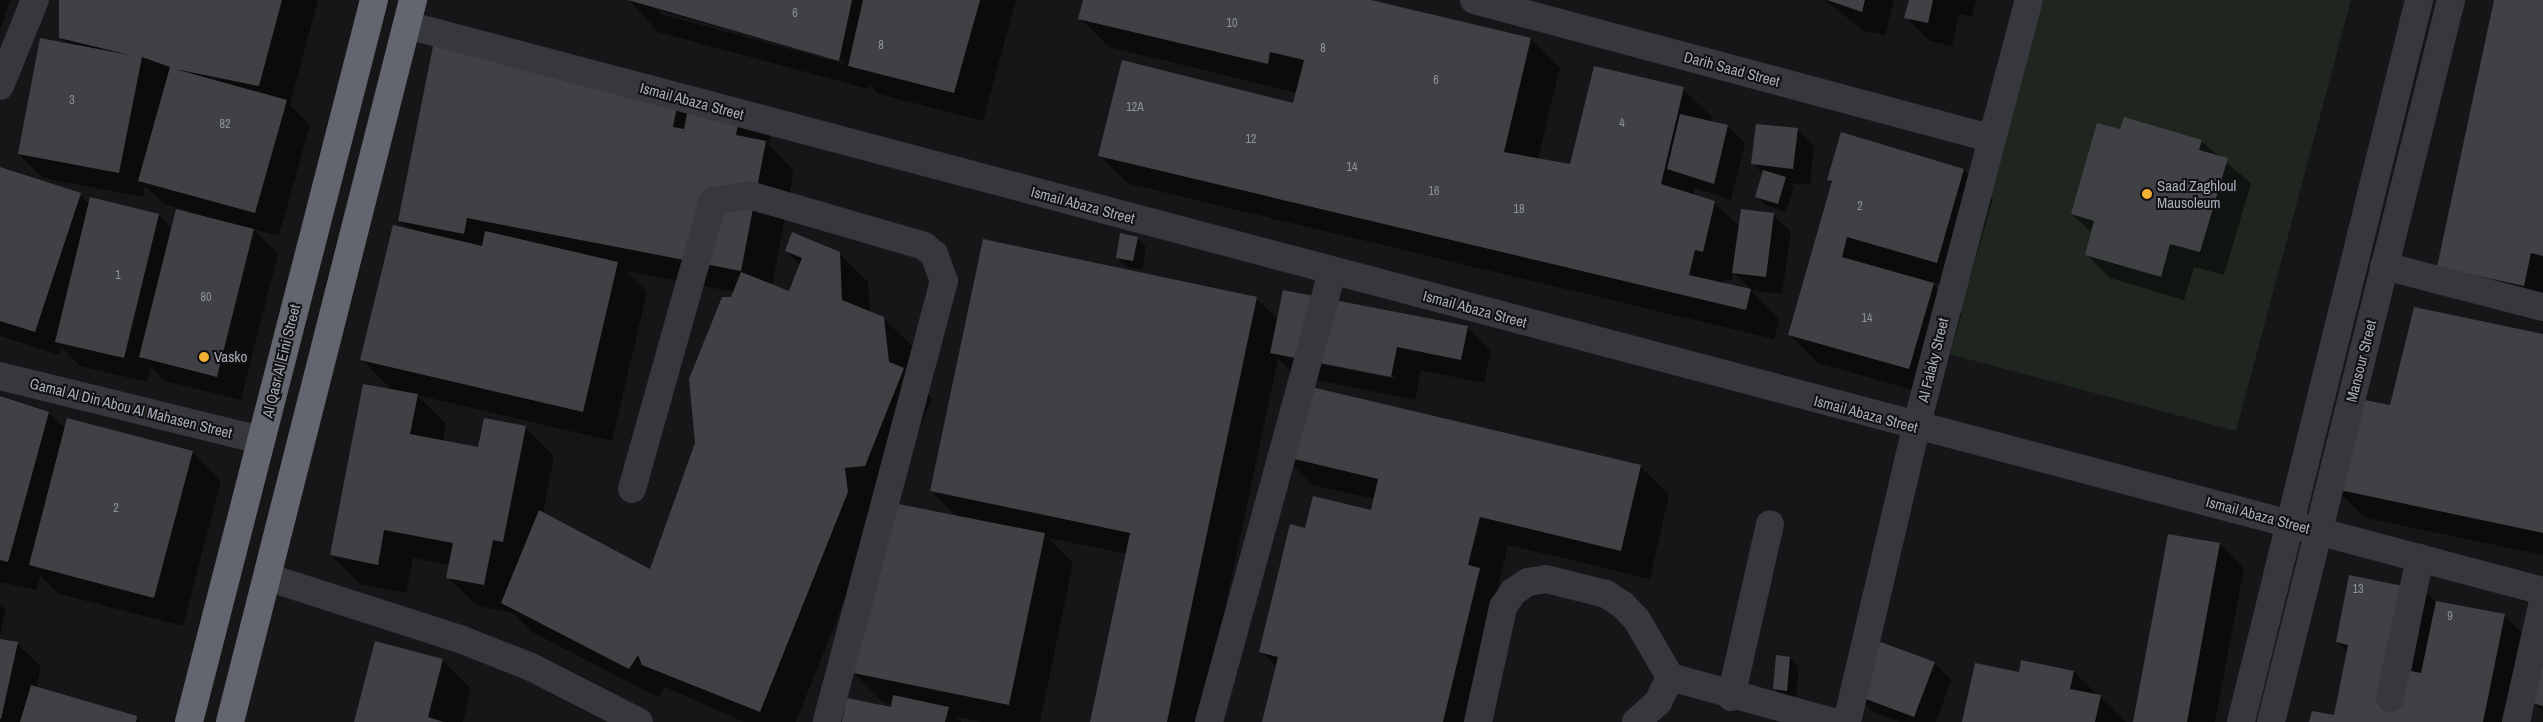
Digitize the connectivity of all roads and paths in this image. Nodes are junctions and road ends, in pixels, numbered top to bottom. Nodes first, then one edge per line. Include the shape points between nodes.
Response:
1 (35, 0) edge
2 (374, 0) edge
3 (1474, 0) edge
4 (2030, 0) edge
5 (2419, 0) edge
6 (2450, 0) edge
7 (410, 12) edge
8 (0, 86) edge
9 (1990, 138) junction
10 (2384, 266) junction
11 (1332, 271) junction
12 (2543, 307) edge
13 (0, 376) edge
14 (1916, 428) junction
15 (261, 440) junction
16 (632, 489) dead end
17 (2290, 523) junction
18 (1770, 524) dead end
19 (2318, 530) junction
20 (2420, 558) junction
21 (267, 577) junction
22 (2543, 591) edge
23 (2543, 601) edge
24 (1670, 677) junction
25 (1731, 697) junction
26 (2390, 698) dead end
27 (189, 722) edge
28 (230, 722) edge
29 (639, 722) edge
30 (827, 722) edge
31 (1209, 722) edge
32 (1478, 722) edge
33 (1636, 722) edge
34 (1832, 722) edge
35 (1846, 722) edge
36 (2241, 722) edge
37 (2271, 722) edge
38 (2516, 722) edge

1 - 8 street
2 - 15 highway, Al Qasr Al Eini Street
3 - 9 street, Darih Saad Street
4 - 9 street, Al Falaky Street
5 - 17 street, Mansour Street
6 - 10 street, Mansour Street
7 - 11 street, Ismail Abaza Street
7 - 21 highway
9 - 14 street, Al Falaky Street
10 - 12 street
10 - 19 street, Mansour Street
11 - 14 street, Ismail Abaza Street
11 - 31 street
13 - 15 street, Gamal Al Din Abou Al Mahasen Street
14 - 17 street, Ismail Abaza Street
14 - 35 street, Al Falaky Street
15 - 27 highway, Al Qasr Al Eini Street
16 - 30 street via 713,201 749,195 924,246 934,254 944,281
17 - 19 street, Ismail Abaza Street
17 - 36 street, Mansour Street
18 - 25 street
19 - 20 street, Ismail Abaza Street
19 - 37 street, Mansour Street
20 - 22 street, Ismail Abaza Street
20 - 26 street
21 - 28 highway
21 - 29 street via 469,642 531,667
23 - 38 street
24 - 25 street
24 - 32 street via 1637,620 1623,605 1606,594 1546,579 1528,582 1514,592 1504,607
24 - 33 street via 1658,702
25 - 34 street

